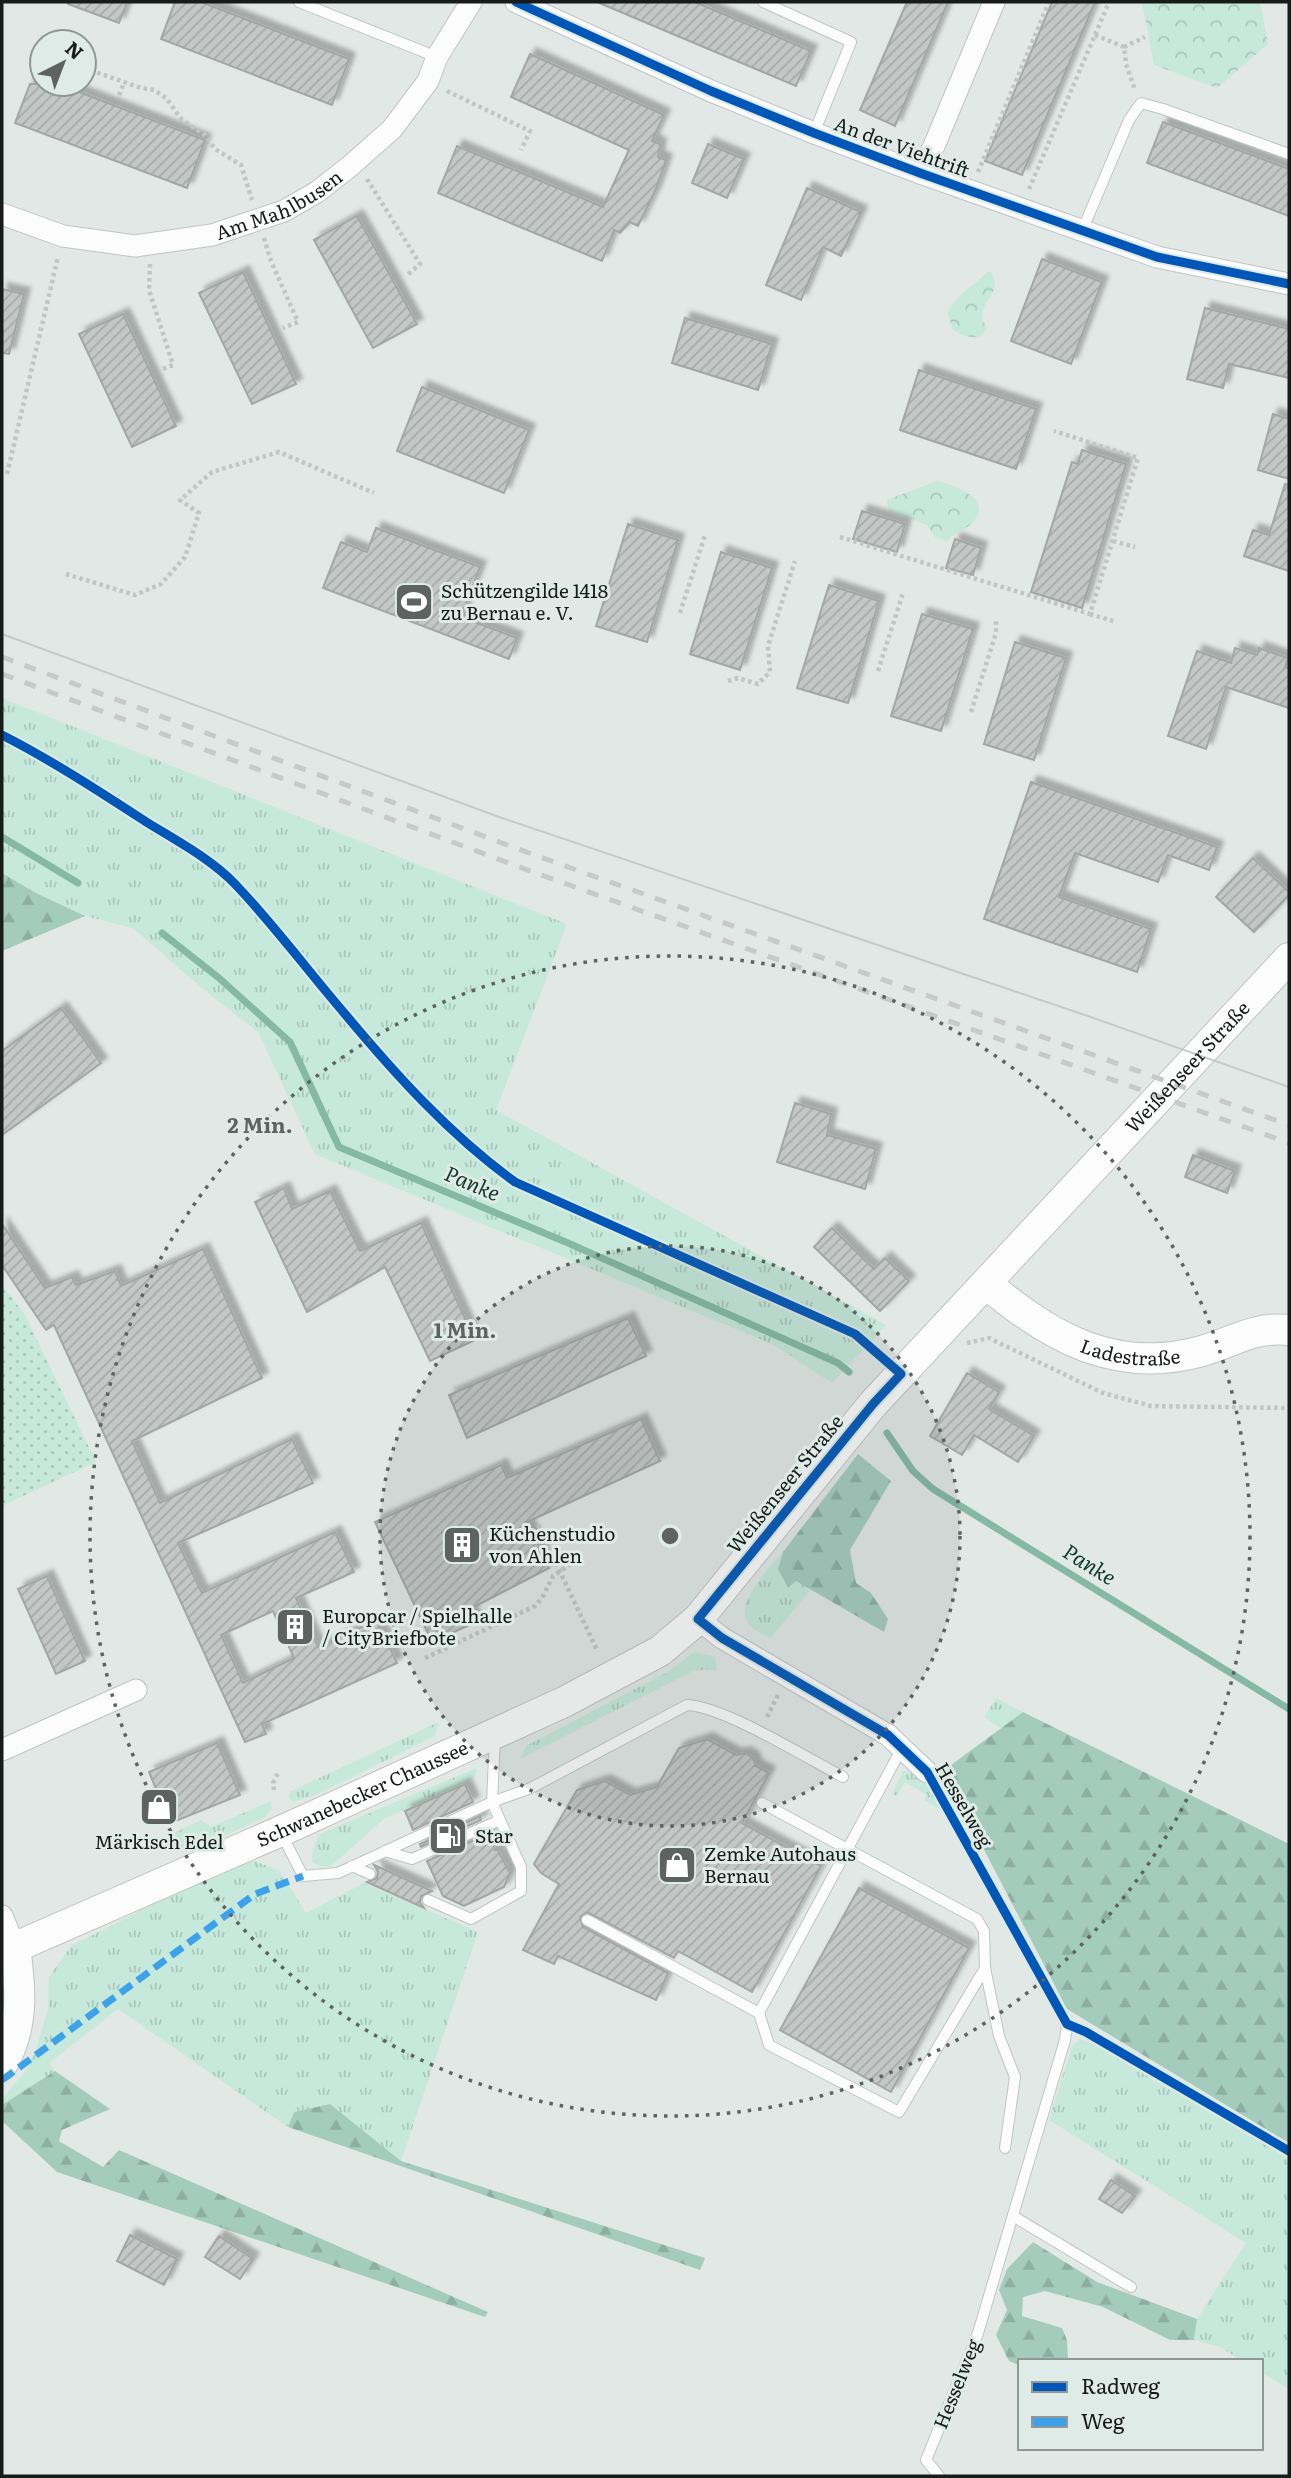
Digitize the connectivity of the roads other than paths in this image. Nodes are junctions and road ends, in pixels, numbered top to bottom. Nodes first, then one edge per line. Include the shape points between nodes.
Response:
1 (299, 2) edge
2 (471, 2) edge
3 (516, 2) edge
4 (763, 2) edge
5 (994, 2) edge
6 (437, 57) junction
7 (814, 133) junction
8 (1289, 154) edge
9 (920, 173) junction
10 (2, 214) edge
11 (1082, 231) junction
12 (1289, 284) edge
13 (1289, 958) edge
14 (986, 1283) junction
15 (1289, 1331) edge
16 (698, 1619) junction
17 (136, 1690) dead end
18 (495, 1733) junction
19 (902, 1748) junction
20 (2, 1750) edge
21 (927, 1772) joint
22 (843, 1777) dead end
23 (492, 1802) junction
24 (762, 1803) dead end
25 (500, 1820) junction
26 (280, 1831) junction
27 (847, 1849) junction
28 (385, 1851) junction
29 (352, 1866) junction
30 (370, 1874) dead end
31 (428, 1900) dead end
32 (2, 1916) edge
33 (587, 1920) dead end
34 (8, 1950) edge
35 (985, 1968) junction
36 (759, 2013) junction
37 (1067, 2024) junction
38 (2, 2065) edge
39 (1005, 2148) dead end
40 (1289, 2151) edge
41 (1013, 2216) junction
42 (1131, 2287) dead end
43 (939, 2476) edge

1 - 6 lane
2 - 6 street, Am Mahlbusen
3 - 7 street, An der Viehtrift
4 - 7 lane via 851,42
5 - 9 street
6 - 10 street, Am Mahlbusen via 428,81 392,129 317,192 258,221 212,235 135,246 63,236
7 - 9 street, An der Viehtrift
8 - 11 lane via 1141,103 1129,120
9 - 11 street, An der Viehtrift
11 - 12 street, An der Viehtrift via 1157,257
13 - 14 main road, Weißenseer Straße
14 - 15 main road, Ladestraße via 1043,1327 1080,1346 1118,1357 1162,1360 1270,1328
14 - 16 main road, Weißenseer Straße via 894,1368 873,1404
16 - 18 main road, Schwanebecker Chaussee via 660,1651 588,1691
16 - 19 street, Hesselweg via 888,1735
17 - 20 street
18 - 23 lane
18 - 26 main road, Schwanebecker Chaussee
19 - 21 street, Hesselweg
19 - 27 lane
21 - 37 lane, Hesselweg
22 - 23 lane via 702,1706 687,1706 531,1788
23 - 25 lane
23 - 28 lane
24 - 27 lane
25 - 28 lane via 412,1859
25 - 31 lane via 521,1867 521,1891 471,1919
26 - 29 lane via 303,1877 338,1873
26 - 34 main road, Schwanebecker Chaussee
27 - 35 lane via 977,1919 984,1931
27 - 36 lane
28 - 29 lane
29 - 30 lane
32 - 34 street
33 - 36 lane
34 - 38 main road via 21,1991 14,2040
35 - 36 lane via 899,2112 769,2045
35 - 39 lane via 999,2036 1015,2077
37 - 40 lane
37 - 41 lane, Hesselweg
41 - 42 lane
41 - 43 lane, Hesselweg via 978,2333 926,2460

